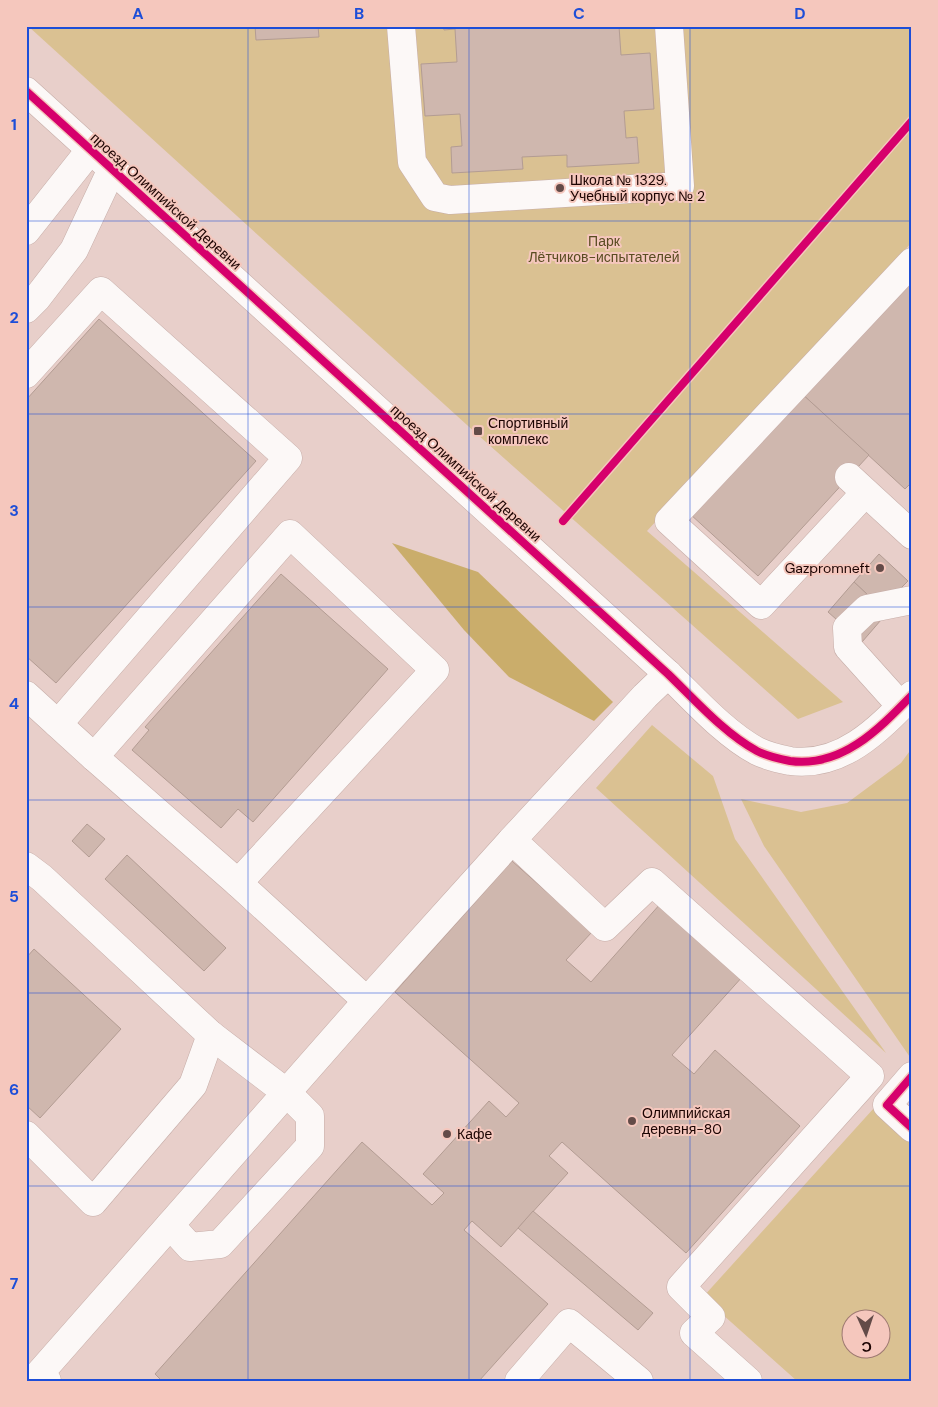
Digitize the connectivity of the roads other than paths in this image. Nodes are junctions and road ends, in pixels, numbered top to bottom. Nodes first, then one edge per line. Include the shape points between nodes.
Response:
1 (401, 26) edge
2 (670, 26) edge
3 (26, 91) edge
4 (91, 149) junction
5 (112, 169) junction
6 (26, 231) edge
7 (912, 262) edge
8 (26, 309) edge
9 (26, 374) edge
10 (907, 522) edge
11 (912, 600) edge
12 (668, 674) junction
13 (26, 695) edge
14 (906, 701) edge
15 (58, 724) junction
16 (94, 757) junction
17 (512, 840) junction
18 (31, 880) edge
19 (238, 883) junction
20 (367, 1001) junction
21 (211, 1035) junction
22 (912, 1076) edge
23 (287, 1093) junction
24 (912, 1128) edge
25 (26, 1136) edge
26 (170, 1225) junction
27 (47, 1381) edge
28 (519, 1381) edge
29 (638, 1381) edge
30 (748, 1381) edge

1 - 2 street via 412,162 435,197 450,200 680,186
3 - 4 street, проезд Олимпийской Деревни
4 - 5 street, проезд Олимпийской Деревни
4 - 6 street
5 - 8 street via 74,250
5 - 12 street, проезд Олимпийской Деревни
7 - 10 street via 669,521 761,605 857,485
9 - 15 street via 101,291 288,458
11 - 14 street via 868,609 848,628 848,647
12 - 14 street, проезд Олимпийской Деревни via 728,731 758,752 804,762 851,749 873,734
12 - 17 street
13 - 15 street
15 - 16 street
16 - 19 street
16 - 19 street via 290,534 435,670
17 - 20 street
17 - 30 street via 605,927 652,882 870,1076 681,1287 711,1317 694,1333
18 - 21 street
19 - 20 street
20 - 23 street
21 - 23 street
21 - 25 street via 193,1085 93,1202
22 - 24 street via 887,1105
23 - 26 street
23 - 26 street via 310,1116 310,1146 220,1244 190,1246
26 - 27 street via 39,1374
28 - 29 street via 569,1323

